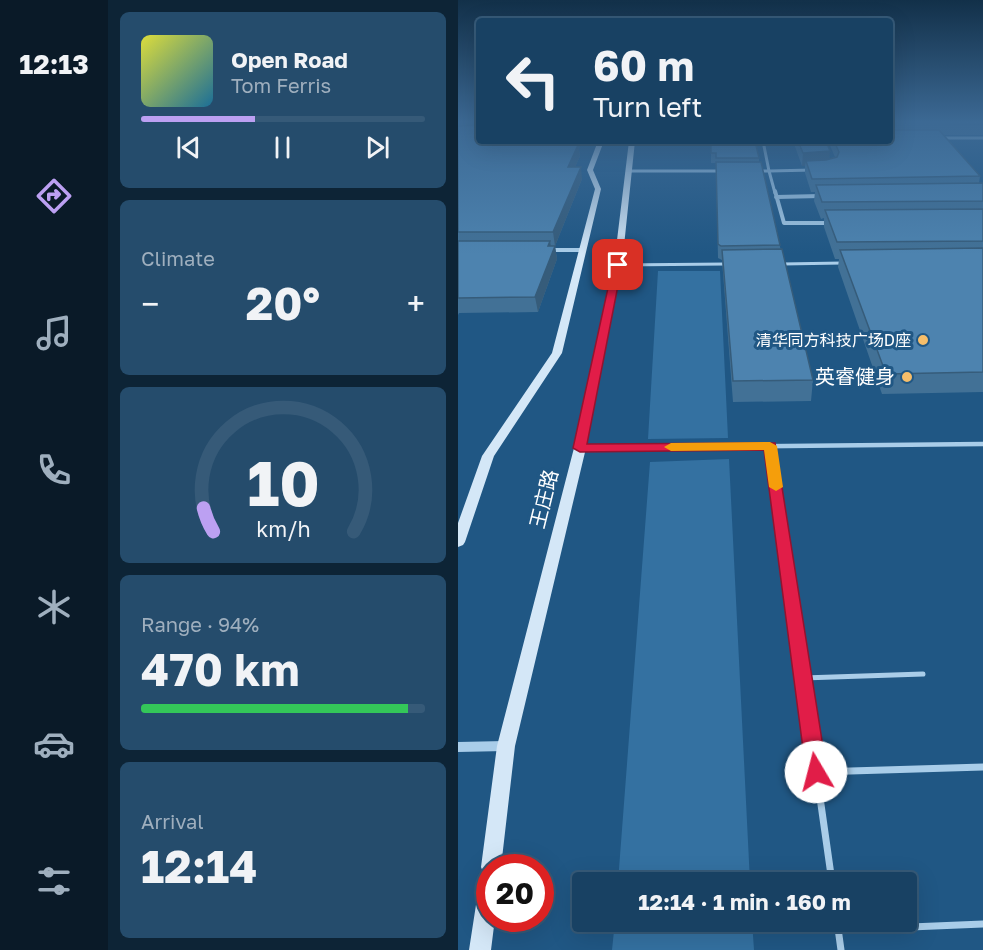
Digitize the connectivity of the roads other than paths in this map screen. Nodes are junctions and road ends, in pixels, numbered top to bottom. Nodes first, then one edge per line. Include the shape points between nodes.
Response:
1 (592, 165) edge
2 (630, 165) edge
3 (768, 165) edge
4 (824, 169) edge
5 (630, 171) junction
6 (734, 171) edge
7 (746, 171) edge
8 (769, 171) junction
9 (822, 196) edge
10 (776, 197) junction
11 (831, 223) edge
12 (537, 250) edge
13 (583, 250) junction
14 (854, 263) edge
15 (736, 264) edge
16 (771, 264) edge
17 (618, 265) junction
18 (983, 444) edge
19 (770, 446) junction
20 (580, 448) junction
21 (458, 542) edge
22 (923, 674) dead end
23 (803, 678) junction
24 (506, 746) junction
25 (458, 747) edge
26 (983, 767) edge
27 (816, 772) junction
28 (493, 854) edge
29 (831, 872) edge
30 (917, 924) edge
31 (983, 924) edge
32 (483, 932) edge
33 (839, 932) edge
34 (480, 950) edge
35 (841, 950) edge

1 - 13 main road via 598,189
2 - 5 main road, 王庄路
3 - 8 street
4 - 8 street
5 - 6 street
5 - 17 main road, 王庄路
7 - 8 street
8 - 10 street
9 - 10 street
10 - 11 street via 784,223
12 - 13 street
13 - 21 main road via 557,353 488,456
14 - 16 lane
15 - 17 lane
17 - 20 main road, 王庄路
18 - 19 lane
19 - 20 lane
19 - 23 lane
20 - 24 main road, 王庄路
22 - 23 lane
23 - 27 lane
24 - 25 street
24 - 28 main road, 王庄路
26 - 27 lane
27 - 29 lane
30 - 31 lane
32 - 34 main road
33 - 35 lane

